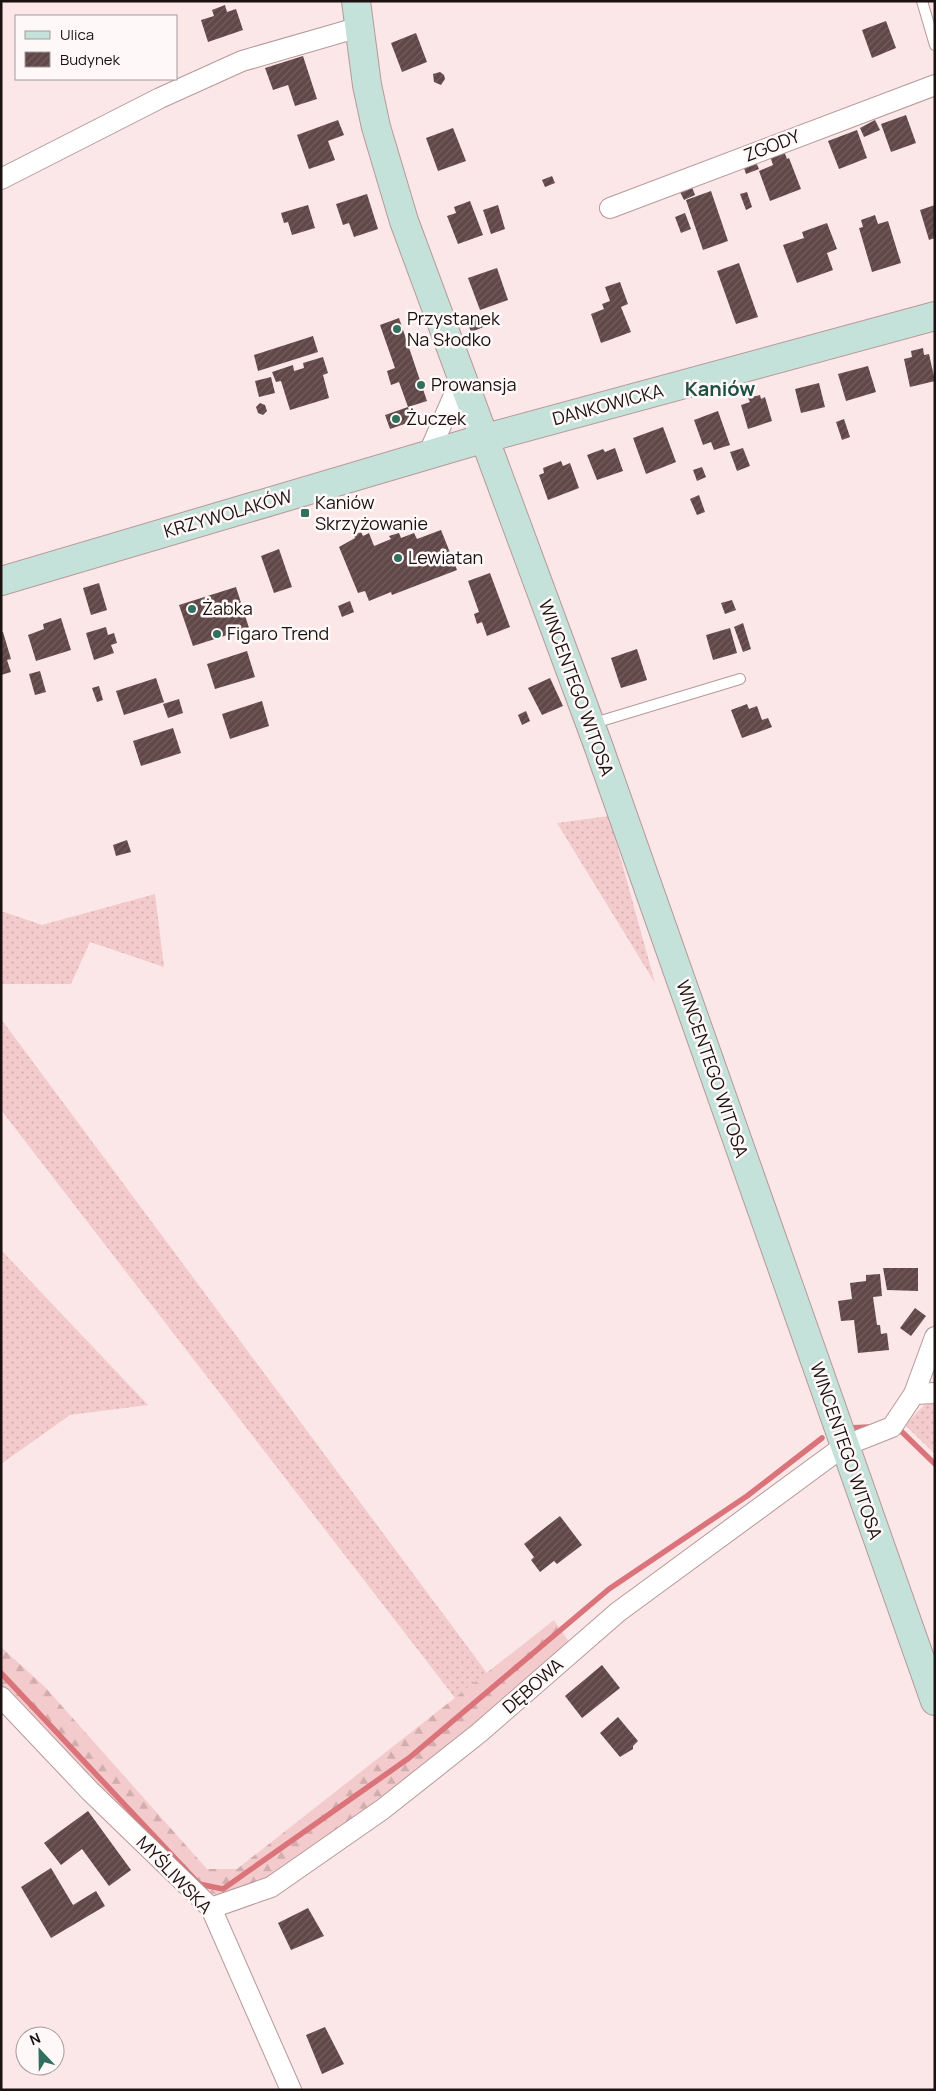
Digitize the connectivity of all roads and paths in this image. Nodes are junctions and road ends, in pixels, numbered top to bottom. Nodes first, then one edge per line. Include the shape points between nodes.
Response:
1 (356, 1) edge
2 (922, 1) edge
3 (360, 29) junction
4 (935, 45) edge
5 (935, 84) edge
6 (1, 180) edge
7 (610, 208) dead end
8 (935, 316) edge
9 (462, 378) junction
10 (484, 439) junction
11 (428, 455) junction
12 (1, 580) edge
13 (740, 679) dead end
14 (590, 724) junction
15 (935, 1337) edge
16 (935, 1393) edge
17 (914, 1394) junction
18 (844, 1446) junction
19 (1, 1697) edge
20 (935, 1702) edge
21 (211, 1908) junction
22 (291, 2090) edge

1 - 3 street, WINCENTEGO WITOSA
2 - 4 lane
3 - 6 street via 242,62 160,98
3 - 9 street, WINCENTEGO WITOSA via 367,85 387,169
5 - 7 street, ZGODY
8 - 10 street, DANKOWICKA
9 - 10 street, WINCENTEGO WITOSA
9 - 11 street
10 - 11 street, KRZYWOLAKÓW
10 - 14 street, WINCENTEGO WITOSA
11 - 12 street, KRZYWOLAKÓW
13 - 14 lane
14 - 18 street, WINCENTEGO WITOSA
15 - 17 street, DĘBOWA
16 - 17 street
17 - 18 street, DĘBOWA via 892,1427
18 - 20 street, WINCENTEGO WITOSA
18 - 21 street, DĘBOWA via 618,1612 479,1733 383,1809 271,1887
19 - 21 street, MYŚLIWSKA via 90,1791
21 - 22 street, MYŚLIWSKA

